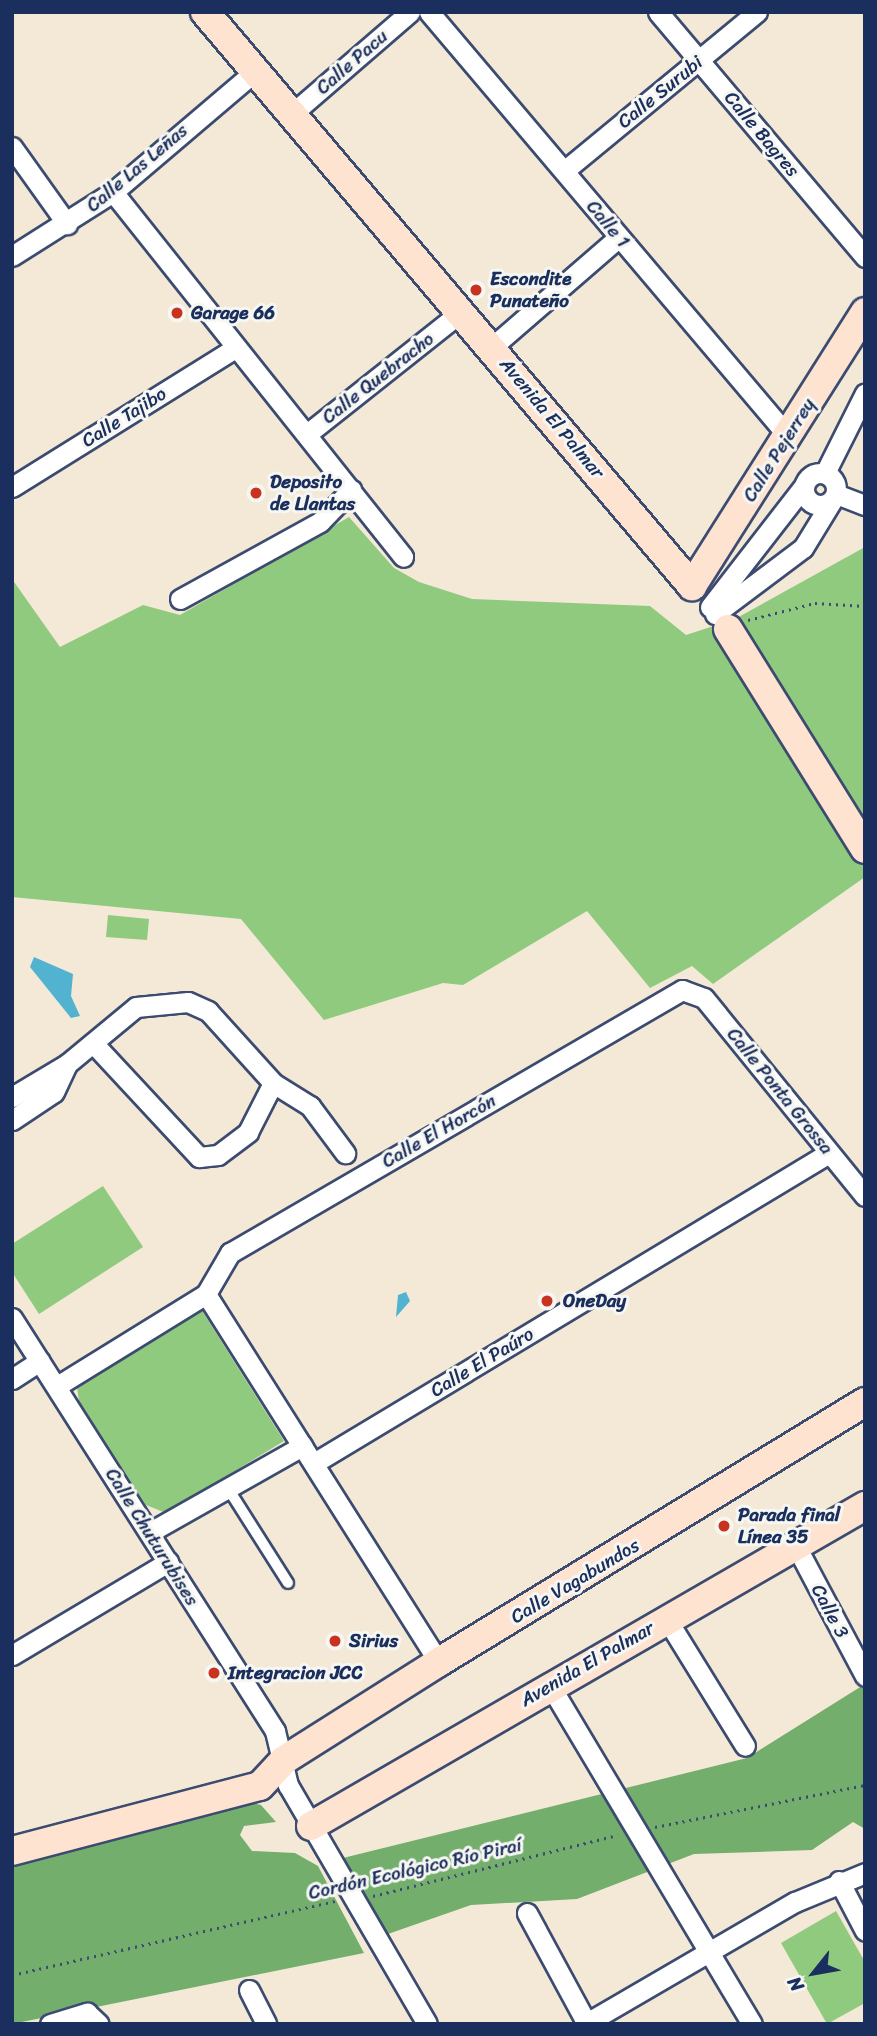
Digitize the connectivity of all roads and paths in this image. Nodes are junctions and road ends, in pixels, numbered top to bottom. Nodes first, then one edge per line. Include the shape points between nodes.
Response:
1 (205, 12) edge
2 (410, 12) edge
3 (429, 12) edge
4 (659, 12) edge
5 (757, 12) edge
6 (699, 60) junction
7 (255, 71) junction
8 (294, 112) junction
9 (12, 147) edge
10 (564, 171) junction
11 (113, 192) junction
12 (67, 224) junction
13 (619, 237) junction
14 (12, 256) edge
15 (865, 257) edge
16 (462, 311) junction
17 (865, 312) edge
18 (492, 346) junction
19 (235, 348) junction
20 (865, 393) edge
21 (307, 434) junction
22 (788, 436) junction
23 (825, 473) junction
24 (12, 486) edge
25 (804, 486) junction
26 (351, 490) junction
27 (835, 496) junction
28 (865, 505) edge
29 (403, 557) dead end
30 (180, 599) dead end
31 (865, 606) edge
32 (711, 609) junction
33 (865, 849) edge
34 (692, 990) joint
35 (93, 1043) junction
36 (273, 1083) junction
37 (48, 1085) junction
38 (12, 1097) edge
39 (12, 1120) edge
40 (345, 1153) dead end
41 (829, 1153) junction
42 (865, 1196) edge
43 (206, 1294) junction
44 (12, 1318) edge
45 (40, 1361) junction
46 (12, 1379) edge
47 (57, 1386) junction
48 (865, 1402) edge
49 (302, 1446) junction
50 (314, 1463) junction
51 (229, 1490) junction
52 (865, 1506) edge
53 (150, 1532) junction
54 (796, 1546) junction
55 (168, 1562) junction
56 (288, 1583) dead end
57 (666, 1618) junction
58 (12, 1655) edge
59 (439, 1662) junction
60 (865, 1676) edge
61 (551, 1687) junction
62 (745, 1746) dead end
63 (284, 1760) junction
64 (865, 1785) edge
65 (311, 1826) junction
66 (637, 1830) junction
67 (12, 1851) edge
68 (865, 1873) edge
69 (839, 1881) junction
70 (350, 1898) junction
71 (527, 1913) dead end
72 (865, 1931) edge
73 (709, 1953) junction
74 (12, 1975) edge
75 (249, 1990) dead end
76 (586, 2023) edge
77 (50, 2024) edge
78 (99, 2024) edge
79 (266, 2024) edge
80 (426, 2024) edge
81 (752, 2024) edge

1 - 7 street, Avenida El Palmar
2 - 8 street, Calle Pacu
3 - 10 street, Calle 1
4 - 6 street, Calle Bagres
5 - 6 street, Calle Surubi
6 - 10 street, Calle Surubi
6 - 15 street, Calle Bagres
7 - 8 street, Avenida El Palmar
7 - 11 street, Calle Las Leñas
8 - 16 street, Avenida El Palmar
9 - 12 street
10 - 13 street, Calle 1
11 - 12 street, Calle Las Leñas
11 - 19 street, Calle Quebracho
12 - 14 street, Calle Las Leñas
13 - 18 street
13 - 22 street, Calle 1
16 - 18 street, Avenida El Palmar
16 - 21 street, Calle Quebracho
17 - 22 street, Calle Pejerrey
18 - 32 street, Avenida El Palmar
19 - 21 street, Calle Quebracho
19 - 24 street, Calle Tajibo
20 - 23 street
21 - 26 street
22 - 32 street, Calle Pejerrey
23 - 25 street via 809,476
23 - 27 street
25 - 27 street via 816,505
25 - 32 street
26 - 29 street
26 - 30 street via 320,522
27 - 28 street
27 - 32 street via 803,548
31 - 32 path via 815,603
32 - 33 street, Avenida El Palmar
34 - 41 street, Calle Ponta Grossa
34 - 43 street, Calle El Horcón via 677,991 230,1253
35 - 36 street via 136,1007 188,1002 208,1011
35 - 36 street via 199,1157 218,1155 248,1132
35 - 37 street
36 - 40 street via 310,1106
37 - 38 street
37 - 39 street
41 - 42 street, Calle Ponta Grossa
41 - 50 street, Calle El Paúro
43 - 47 street
43 - 49 street
44 - 45 street, Calle Chuturubises
45 - 46 street
45 - 47 street, Calle Chuturubises
47 - 53 street, Calle Chuturubises
48 - 59 street, Calle Vagabundos
49 - 50 street
49 - 51 street
50 - 59 street
51 - 53 street
51 - 56 lane
52 - 54 street, Avenida El Palmar
53 - 55 street, Calle Chuturubises
54 - 57 street, Avenida El Palmar
54 - 60 street, Calle 3
55 - 58 street
55 - 63 street, Calle Chuturubises via 275,1731
57 - 61 street, Avenida El Palmar
57 - 62 street
59 - 63 street, Calle Vagabundos
61 - 65 street, Avenida El Palmar
61 - 66 street
63 - 65 street, Calle Chuturubises via 288,1785
63 - 67 street, Calle Vagabundos via 260,1786 234,1797
64 - 66 path, Cordón Ecológico Río Piraí
65 - 70 street, Calle Chuturubises
66 - 70 path, Cordón Ecológico Río Piraí
66 - 73 street
68 - 69 street
69 - 72 street
69 - 73 street
70 - 74 path, Cordón Ecológico Río Piraí
70 - 80 street, Calle Chuturubises
71 - 76 street
73 - 76 street
73 - 81 street
75 - 79 street
77 - 78 street via 87,2013

